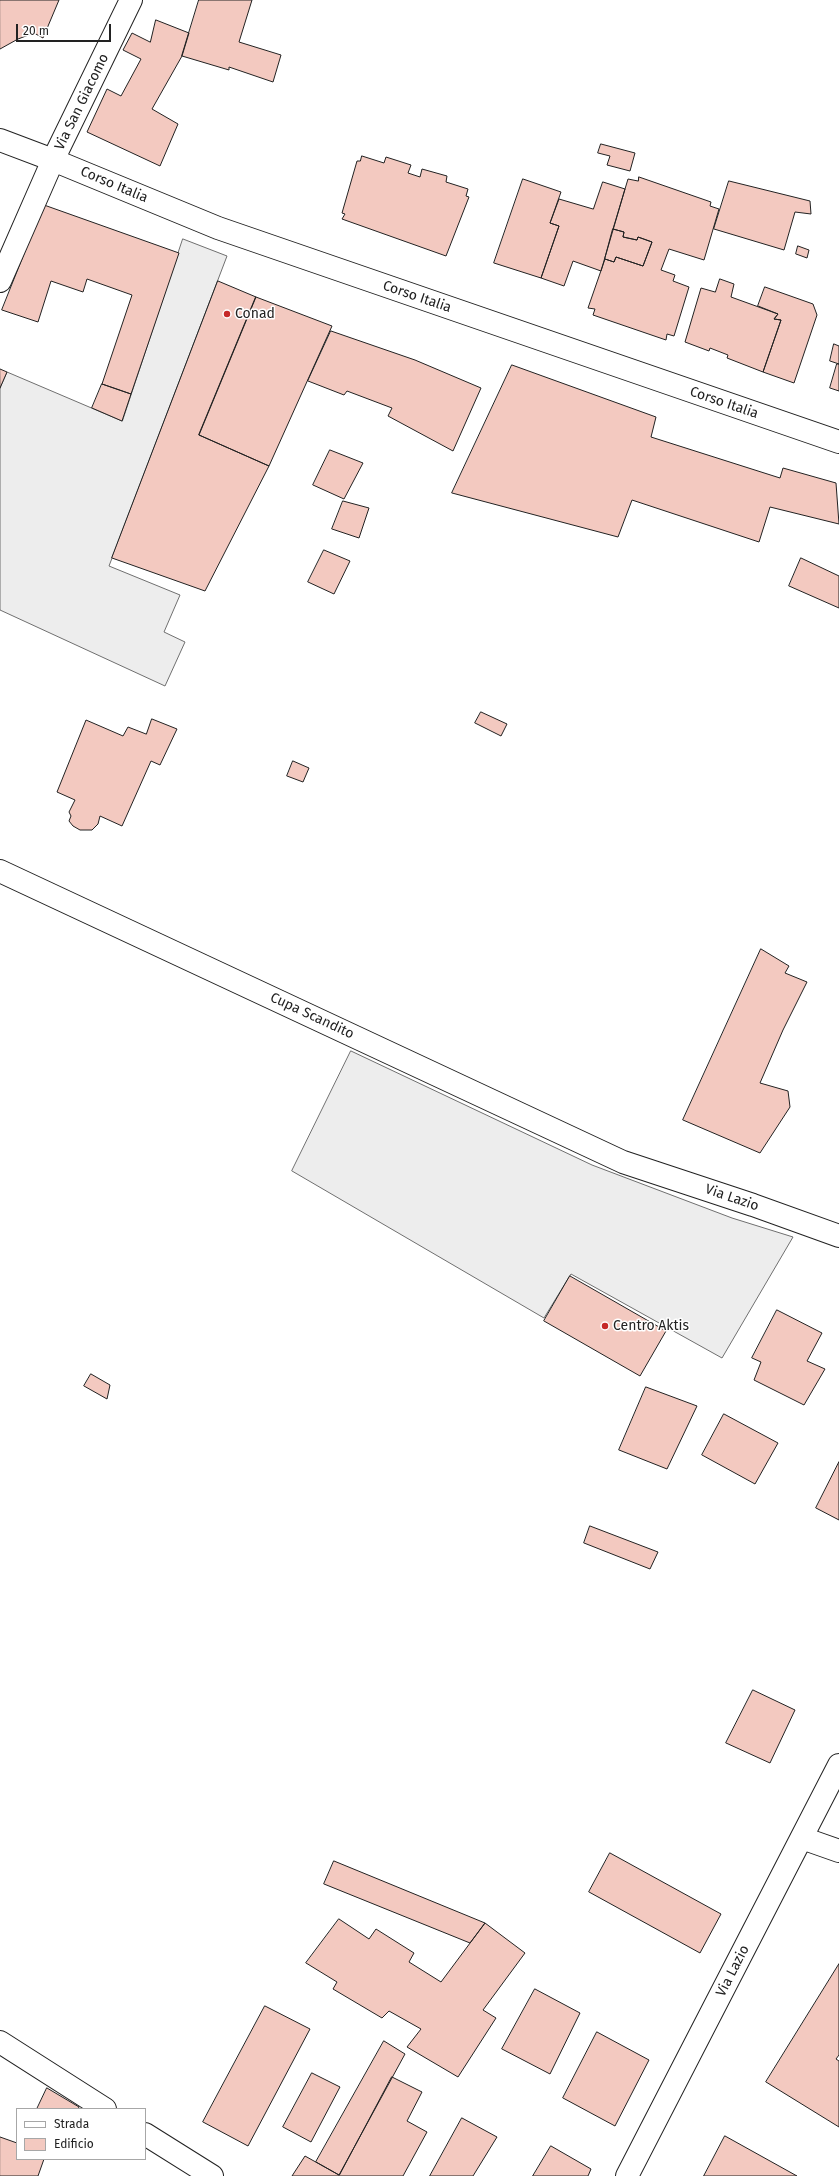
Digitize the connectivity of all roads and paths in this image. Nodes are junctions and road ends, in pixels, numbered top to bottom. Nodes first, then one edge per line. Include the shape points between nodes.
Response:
1 (132, 0) edge
2 (0, 140) edge
3 (54, 160) junction
4 (0, 281) edge
5 (839, 442) edge
6 (0, 871) edge
7 (623, 1162) joint
8 (839, 1236) edge
9 (839, 1765) edge
10 (802, 1838) junction
11 (839, 1851) edge
12 (0, 2042) edge
13 (103, 2108) edge
14 (146, 2135) edge
15 (212, 2176) edge
16 (627, 2176) edge

1 - 3 street, Via San Giacomo
2 - 3 street, Corso Italia
3 - 4 street, Via San Giacomo
3 - 5 street, Corso Italia via 218,228
6 - 7 street, Cupa Scandito
7 - 8 street, Via Lazio
9 - 10 street, Via Lazio
10 - 11 street
10 - 16 street, Via Lazio
12 - 13 street
14 - 15 street

